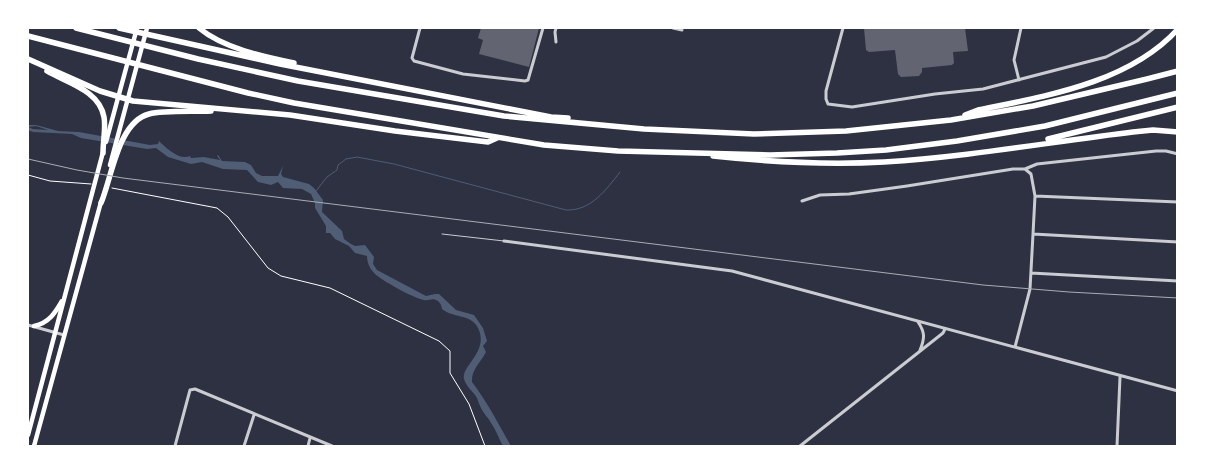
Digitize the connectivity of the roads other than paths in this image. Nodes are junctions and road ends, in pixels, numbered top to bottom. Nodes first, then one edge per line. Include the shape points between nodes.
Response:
1 (76, 28) edge
2 (119, 28) edge
3 (137, 28) edge
4 (147, 28) edge
5 (199, 28) edge
6 (420, 28) edge
7 (542, 28) edge
8 (556, 28) edge
9 (673, 28) edge
10 (843, 28) edge
11 (1021, 28) edge
12 (1154, 28) edge
13 (1178, 29) edge
14 (682, 30) dead end
15 (28, 36) edge
16 (556, 42) dead end
17 (30, 60) edge
18 (1178, 70) edge
19 (352, 79) junction
20 (1019, 80) junction
21 (1178, 93) edge
22 (118, 97) junction
23 (127, 100) junction
24 (1178, 107) edge
25 (233, 110) junction
26 (951, 120) junction
27 (644, 129) junction
28 (1178, 132) edge
29 (497, 138) junction
30 (651, 151) junction
31 (103, 153) junction
32 (1178, 154) edge
33 (935, 158) junction
34 (1025, 169) junction
35 (107, 182) junction
36 (1035, 196) junction
37 (802, 201) dead end
38 (1178, 202) edge
39 (100, 203) joint
40 (442, 234) dead end
41 (1033, 234) junction
42 (504, 241) joint
43 (1178, 242) edge
44 (1031, 273) junction
45 (1178, 281) edge
46 (65, 295) junction
47 (918, 322) junction
48 (28, 325) edge
49 (34, 326) junction
50 (945, 329) junction
51 (55, 332) junction
52 (64, 335) junction
53 (1015, 347) junction
54 (920, 350) junction
55 (1120, 377) junction
56 (1178, 391) edge
57 (254, 414) junction
58 (28, 435) edge
59 (310, 438) junction
60 (34, 446) edge
61 (175, 446) edge
62 (244, 446) edge
63 (308, 446) edge
64 (332, 446) edge
65 (800, 446) edge
66 (1117, 446) edge

1 - 27 highway via 198,59 365,94 504,116
2 - 19 highway
3 - 22 main road
4 - 23 main road
5 - 19 highway via 235,47
6 - 7 street via 412,58 414,61 464,74 525,81 528,80
8 - 16 street
9 - 14 street
10 - 20 street via 826,91 828,104 852,106 984,89
11 - 20 street via 1014,60
12 - 20 street via 1106,57
13 - 26 highway via 1156,51 1123,70 1070,89 978,110
15 - 29 highway via 248,93
17 - 22 highway
17 - 31 highway via 89,93 98,103 104,119
18 - 26 highway via 1033,106
19 - 27 highway via 551,116
21 - 30 highway via 1045,126 886,150 770,155
22 - 23 highway
22 - 31 main road
23 - 25 highway
23 - 35 main road
24 - 33 highway via 1045,140
25 - 29 highway via 488,142
25 - 35 highway via 151,113 140,118 122,139
26 - 27 highway via 800,134
28 - 33 highway via 1133,132
29 - 30 highway via 544,145
30 - 33 highway via 791,162
31 - 46 main road
32 - 34 street via 1156,151 1037,164
34 - 36 street via 1031,174
34 - 37 street via 849,194 820,195
35 - 39 highway
36 - 38 street
36 - 41 street
39 - 52 main road
40 - 42 lane
41 - 43 street
41 - 44 street
42 - 47 street via 732,271
44 - 45 street
44 - 53 street via 1028,300
46 - 49 main road via 51,318 42,325
46 - 51 main road
47 - 50 street
47 - 54 street via 924,334
48 - 49 street
49 - 51 street
50 - 53 street
50 - 54 street
51 - 52 street
51 - 58 main road
52 - 60 main road
53 - 55 street
54 - 65 street
55 - 56 street
55 - 66 street
57 - 59 street
57 - 61 street via 195,389 190,390
57 - 62 street
59 - 63 street
59 - 64 street

